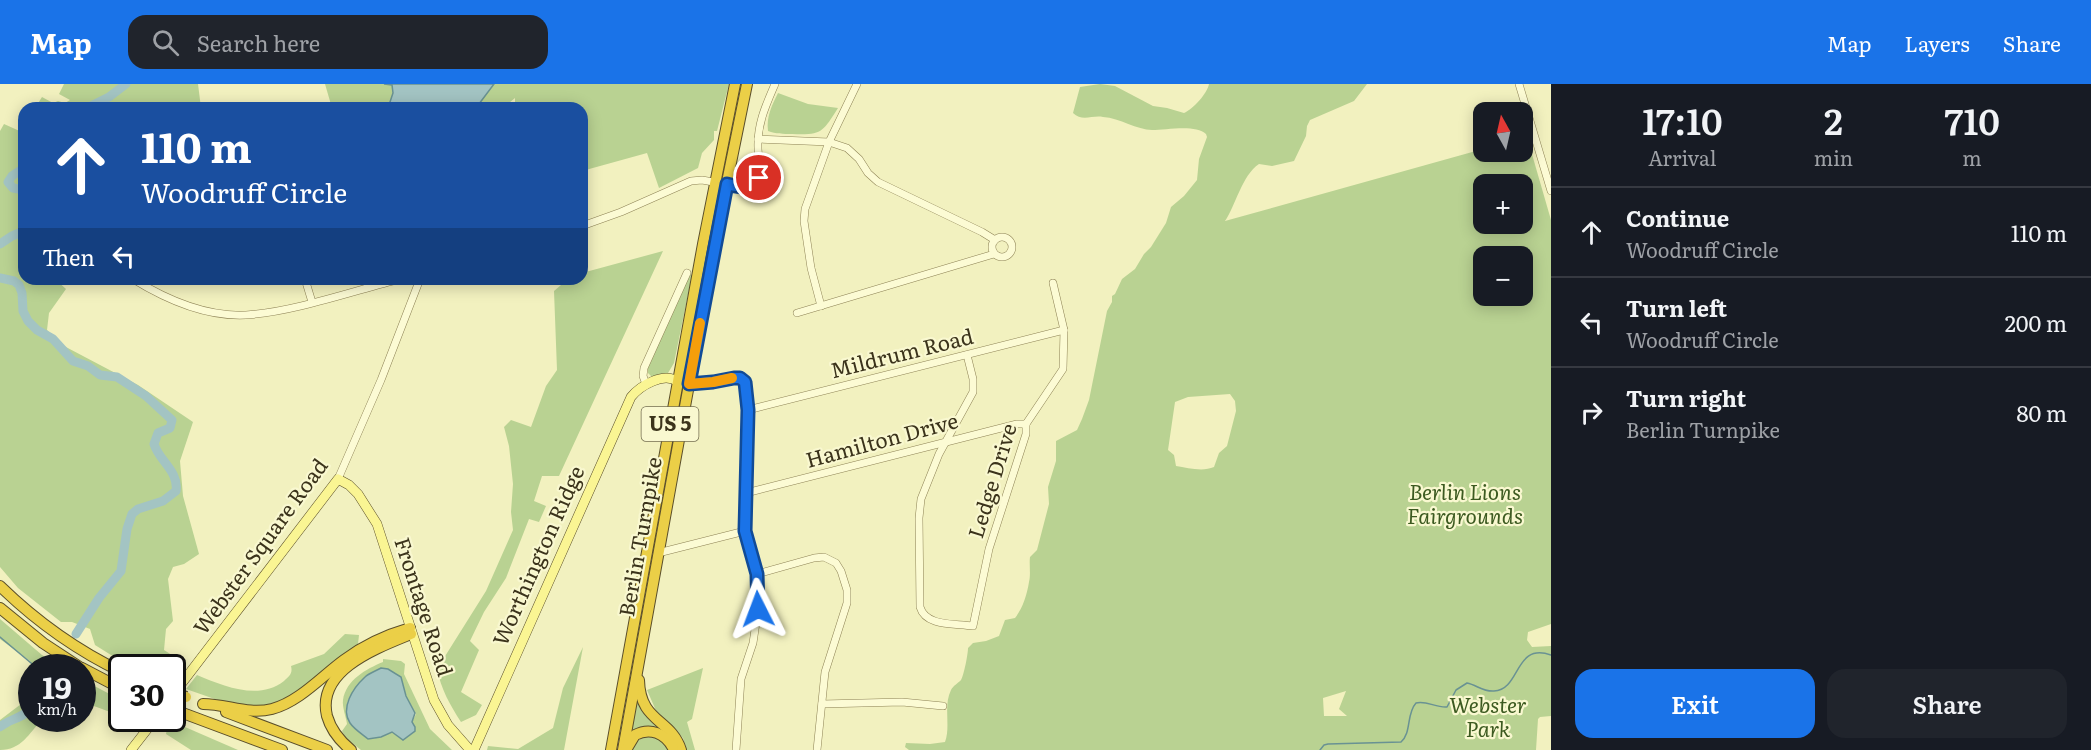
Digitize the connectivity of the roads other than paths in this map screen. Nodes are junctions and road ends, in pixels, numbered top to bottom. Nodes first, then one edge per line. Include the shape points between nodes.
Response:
1 (735, 84) edge
2 (747, 84) edge
3 (775, 84) edge
4 (857, 84) edge
5 (1519, 84) edge
6 (758, 139) junction
7 (829, 142) junction
8 (715, 182) junction
9 (727, 184) junction
10 (1551, 191) edge
11 (588, 224) edge
12 (994, 240) junction
13 (994, 254) junction
14 (687, 273) dead end
15 (1053, 283) dead end
16 (144, 285) edge
17 (307, 285) edge
18 (376, 285) edge
19 (418, 285) edge
20 (312, 302) junction
21 (821, 306) junction
22 (797, 313) dead end
23 (1064, 330) junction
24 (967, 355) junction
25 (678, 382) junction
26 (646, 384) junction
27 (689, 384) junction
28 (748, 410) junction
29 (1026, 424) junction
30 (945, 441) junction
31 (338, 479) junction
32 (746, 493) junction
33 (745, 531) junction
34 (658, 553) junction
35 (757, 574) junction
36 (0, 586) edge
37 (0, 608) edge
38 (411, 631) junction
39 (60, 654) edge
40 (108, 665) edge
41 (637, 668) junction
42 (186, 676) edge
43 (186, 698) edge
44 (203, 704) junction
45 (822, 704) junction
46 (943, 706) dead end
47 (186, 715) edge
48 (145, 732) edge
49 (268, 747) edge
50 (131, 750) edge
51 (282, 750) edge
52 (327, 750) edge
53 (351, 750) edge
54 (472, 750) edge
55 (611, 750) edge
56 (624, 750) edge
57 (674, 750) edge
58 (681, 750) edge
59 (736, 750) edge
60 (817, 750) edge

1 - 8 highway, Berlin Turnpike / US 5
2 - 9 highway, Berlin Turnpike / US 5
3 - 6 street via 762,114
4 - 7 street
5 - 10 street
6 - 7 street
6 - 9 street via 757,183 747,188
7 - 12 street via 848,148 878,182
7 - 21 street via 804,221
8 - 9 street
8 - 11 street via 691,181
8 - 25 highway, Berlin Turnpike / US 5
9 - 27 highway, Berlin Turnpike / US 5
12 - 13 street
12 - 13 street via 1006,238 1012,248 1005,257
13 - 21 street
14 - 26 street via 644,368
15 - 23 street, Ledge Drive
16 - 20 street via 184,304 228,314 246,315
17 - 20 street
18 - 20 street
19 - 31 street, Webster Square Road
21 - 22 street
23 - 24 street, Mildrum Road
23 - 29 street, Ledge Drive via 1063,369
24 - 28 street, Mildrum Road
24 - 30 street via 973,392
25 - 26 main road via 672,378
25 - 27 main road
25 - 55 highway, Berlin Turnpike / US 5
26 - 54 main road, Worthington Ridge via 631,397
27 - 28 street via 740,378 745,382
27 - 34 highway, Berlin Turnpike / US 5
28 - 32 street
29 - 30 street, Hamilton Drive
29 - 30 street, Ledge Drive via 989,549 973,626 930,620 922,615 920,607 921,499
30 - 32 street, Hamilton Drive
31 - 38 main road, Frontage Road via 356,491 375,520
31 - 42 main road, Webster Square Road
32 - 33 street
33 - 34 street
33 - 35 street
34 - 41 highway, Berlin Turnpike / US 5
35 - 45 street via 824,557 836,562 841,571 848,603 825,672
35 - 59 street via 758,609 753,643 741,679
36 - 40 highway via 56,634
37 - 39 highway
38 - 44 highway via 382,638 360,649 278,707 252,711
38 - 53 highway via 356,661 329,688 326,706 330,724
38 - 54 main road, Frontage Road via 438,709 451,730
41 - 56 highway, Berlin Turnpike / US 5
41 - 58 highway via 644,706 675,737
43 - 44 highway, bridge
44 - 52 highway
45 - 46 street via 902,702
45 - 60 street
47 - 49 highway
48 - 50 main road
49 - 51 highway
56 - 57 highway via 635,735 646,731 665,737

